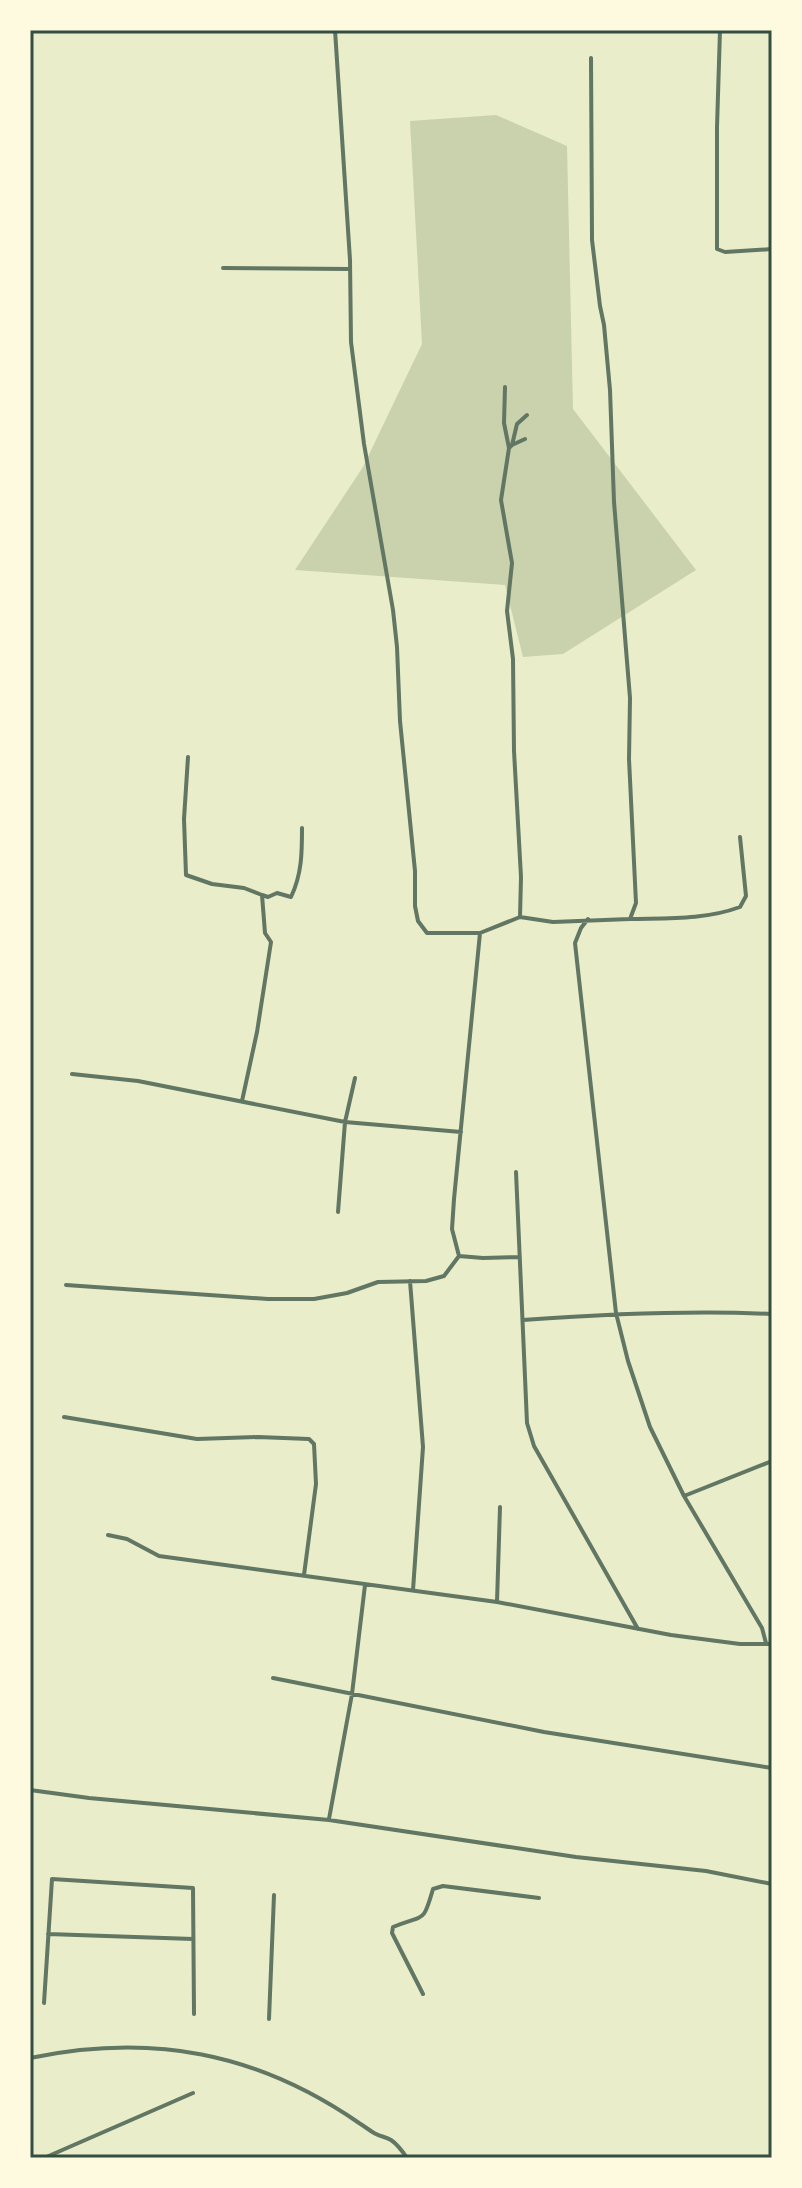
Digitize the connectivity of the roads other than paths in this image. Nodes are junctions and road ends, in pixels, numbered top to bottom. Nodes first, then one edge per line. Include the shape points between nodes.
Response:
1 (335, 30) edge
2 (720, 30) edge
3 (591, 58) dead end
4 (772, 249) edge
5 (223, 268) dead end
6 (350, 269) junction
7 (505, 387) dead end
8 (527, 415) dead end
9 (525, 439) dead end
10 (511, 446) junction
11 (188, 757) dead end
12 (302, 828) dead end
13 (740, 837) dead end
14 (262, 895) junction
15 (520, 917) junction
16 (588, 919) junction
17 (630, 919) junction
18 (480, 933) junction
19 (72, 1074) dead end
20 (355, 1078) dead end
21 (242, 1101) junction
22 (345, 1122) junction
23 (461, 1132) junction
24 (516, 1172) dead end
25 (338, 1212) dead end
26 (459, 1256) junction
27 (520, 1257) junction
28 (410, 1281) junction
29 (66, 1285) dead end
30 (616, 1313) junction
31 (772, 1314) edge
32 (523, 1320) junction
33 (64, 1417) dead end
34 (772, 1461) edge
35 (684, 1496) junction
36 (500, 1507) dead end
37 (108, 1535) dead end
38 (304, 1575) junction
39 (365, 1585) junction
40 (413, 1590) junction
41 (497, 1602) junction
42 (638, 1629) junction
43 (769, 1644) edge
44 (273, 1678) dead end
45 (352, 1694) junction
46 (772, 1768) edge
47 (30, 1790) edge
48 (329, 1820) junction
49 (772, 1884) edge
50 (274, 1895) dead end
51 (539, 1898) dead end
52 (48, 1934) junction
53 (193, 1939) junction
54 (423, 1994) dead end
55 (44, 2003) dead end
56 (194, 2014) dead end
57 (269, 2019) dead end
58 (30, 2058) edge
59 (193, 2093) dead end
60 (44, 2158) edge
61 (407, 2158) edge

1 - 6 street
2 - 4 street via 717,249
3 - 17 street via 592,240 610,390 630,698 636,903
5 - 6 street
6 - 18 street via 352,356 397,647 415,906 427,933
7 - 10 street via 504,423
8 - 10 street via 515,428
9 - 10 street
10 - 15 street via 501,500 512,563 507,611
11 - 14 street via 186,875
12 - 14 street via 300,871 291,897
13 - 17 street via 746,896 740,907 693,918
14 - 21 street via 265,933 271,942
15 - 16 street via 553,922
15 - 18 street
16 - 17 street
16 - 30 street via 575,943
18 - 23 street
19 - 21 street
20 - 22 street
21 - 22 street
22 - 23 street
22 - 25 street
23 - 26 street via 452,1229
24 - 27 street
26 - 27 street
26 - 28 street via 444,1276
27 - 32 street
28 - 29 street via 378,1282 314,1299
28 - 40 street via 423,1447
30 - 31 street
30 - 32 street
30 - 35 street via 650,1427
32 - 42 street via 529,1434
33 - 38 street via 197,1439 309,1439 314,1444 316,1484
34 - 35 street
35 - 43 street
36 - 41 street
37 - 38 street via 159,1556
38 - 39 street
39 - 40 street
39 - 45 street
40 - 41 street
41 - 42 street
42 - 43 street
44 - 45 street
45 - 46 street via 544,1732
45 - 48 street
47 - 48 street
48 - 49 street
50 - 57 street
51 - 54 street via 433,1889 426,1913 393,1927 392,1933
52 - 53 street
52 - 53 street via 52,1879 193,1888
52 - 55 street
53 - 56 street
58 - 61 street via 133,2047 223,2059 285,2079 393,2141
59 - 60 street

